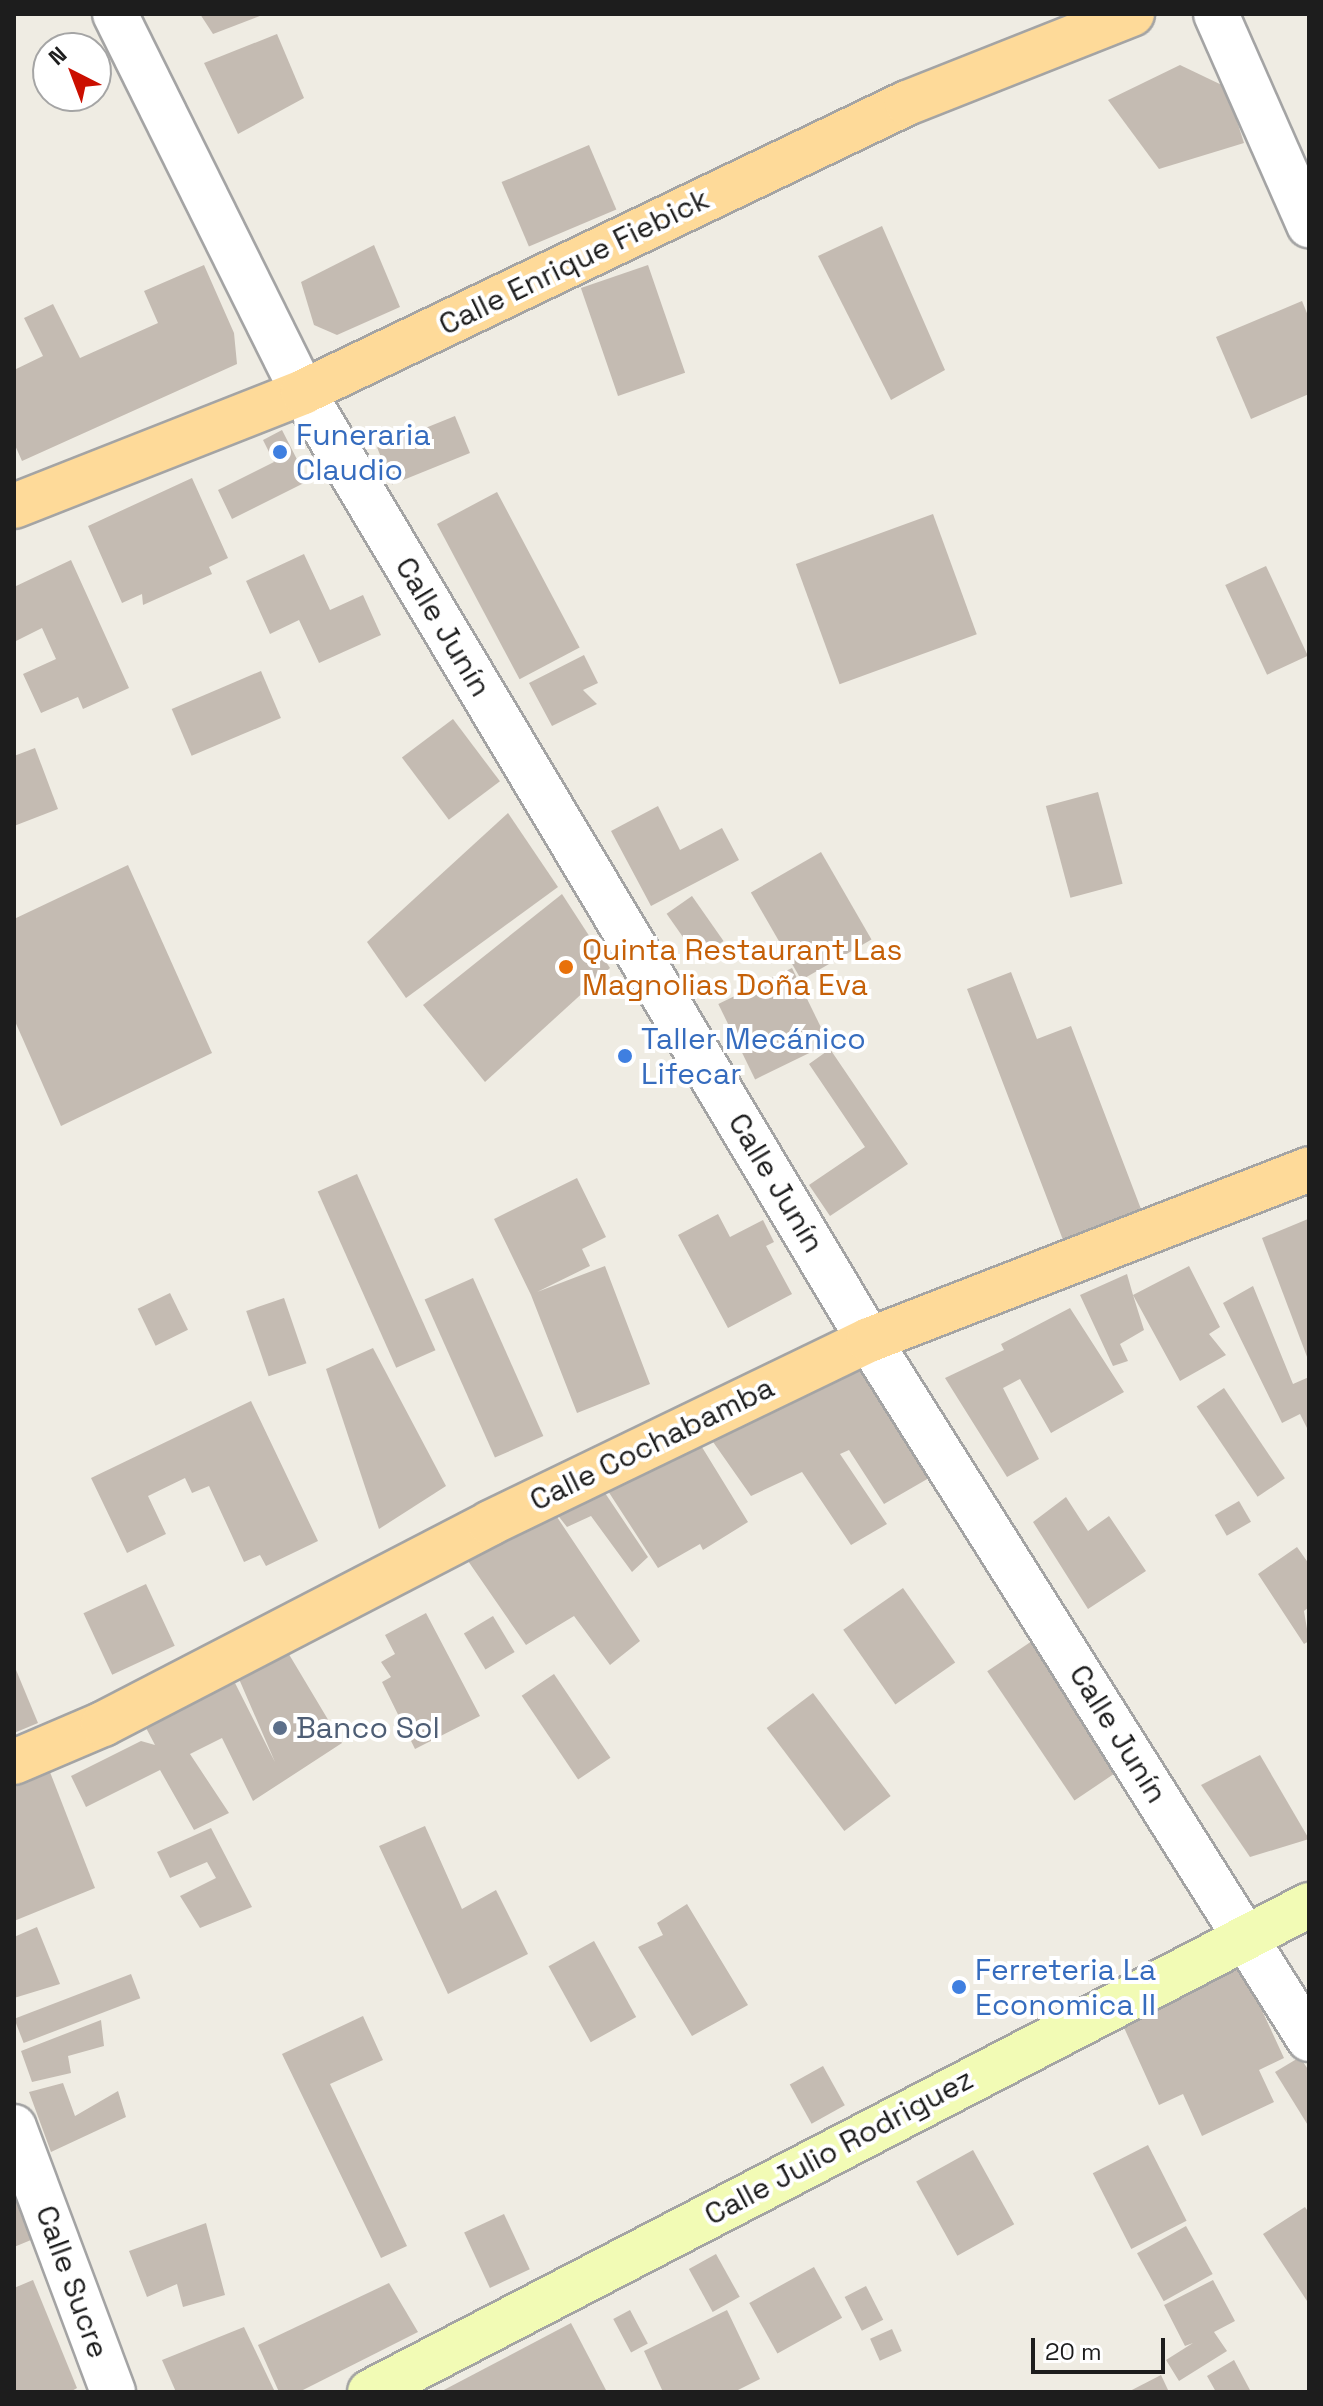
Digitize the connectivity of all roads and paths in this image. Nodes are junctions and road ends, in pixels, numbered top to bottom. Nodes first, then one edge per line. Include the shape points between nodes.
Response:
1 (115, 14) edge
2 (1132, 14) edge
3 (1216, 14) edge
4 (1309, 225) edge
5 (303, 392) junction
6 (14, 506) edge
7 (1309, 1169) edge
8 (869, 1340) junction
9 (14, 1762) edge
10 (1309, 1905) edge
11 (1245, 1935) junction
12 (1309, 2039) edge
13 (14, 2127) edge
14 (113, 2392) edge
15 (370, 2392) edge

1 - 5 street, Calle Junín
2 - 5 main road, Calle Enrique Fiebick via 907,103
3 - 4 street
5 - 6 main road, Calle Enrique Fiebick
5 - 8 street, Calle Junín
7 - 8 main road, Calle Cochabamba
8 - 9 main road, Calle Cochabamba via 490,1523 103,1724
8 - 11 street, Calle Junín
10 - 11 main road, Calle Julio Rodriguez
11 - 12 street, Calle Junín
11 - 15 main road, Calle Julio Rodriguez
13 - 14 street, Calle Sucre

